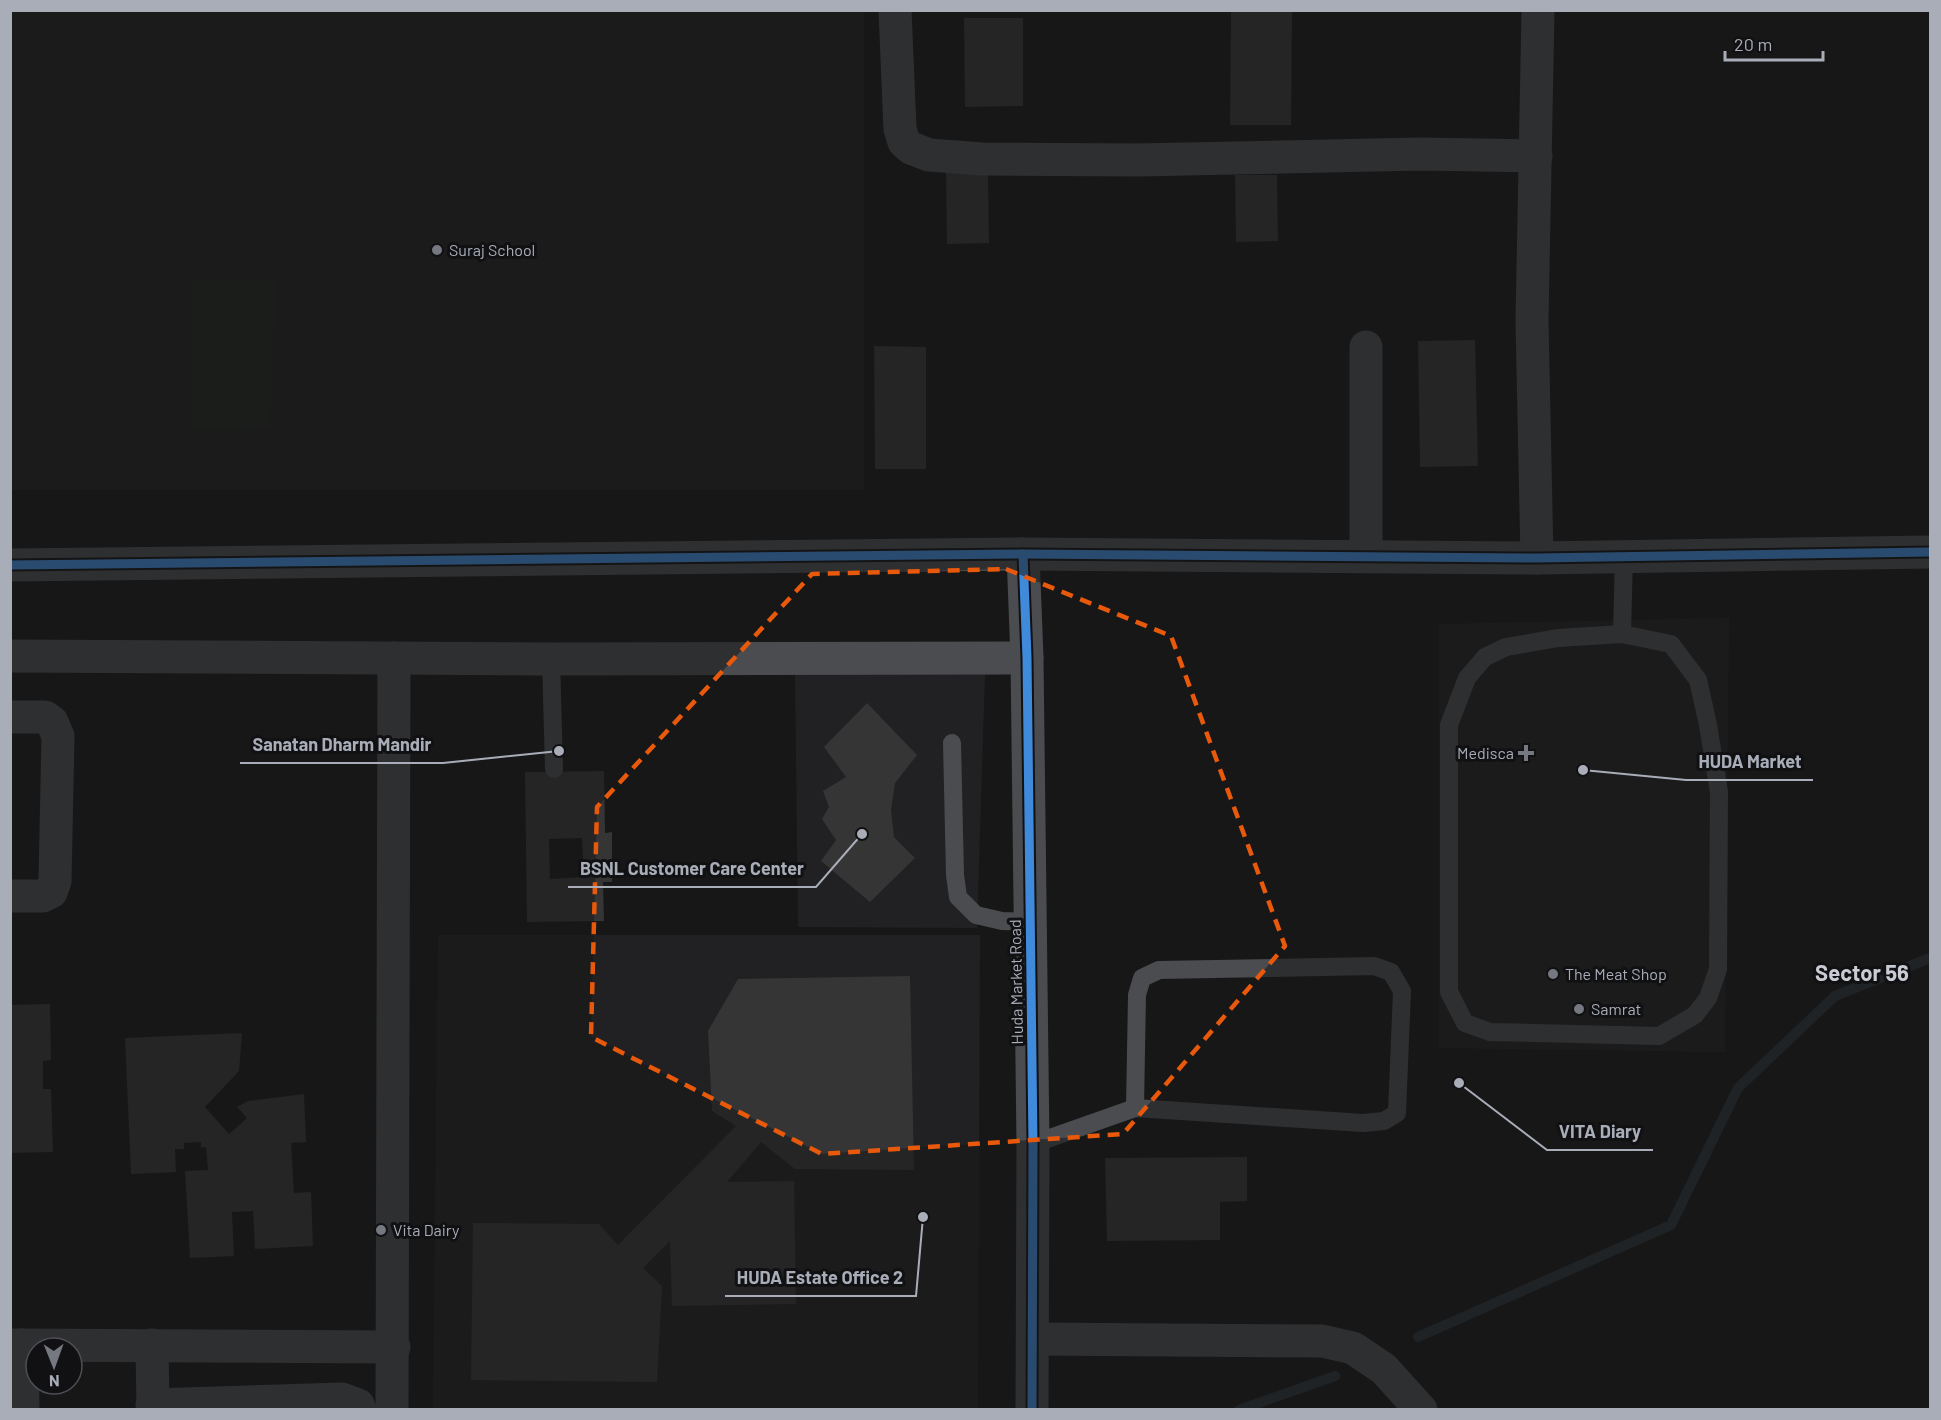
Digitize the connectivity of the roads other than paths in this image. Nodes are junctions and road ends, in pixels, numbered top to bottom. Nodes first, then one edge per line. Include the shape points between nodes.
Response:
1 (895, 10) edge
2 (1538, 10) edge
3 (1536, 156) junction
4 (1366, 347) dead end
5 (1930, 552) edge
6 (1023, 554) junction
7 (1366, 556) junction
8 (1623, 556) junction
9 (1538, 558) junction
10 (10, 565) edge
11 (1622, 634) junction
12 (10, 656) edge
13 (394, 658) junction
14 (1028, 658) junction
15 (551, 659) junction
16 (10, 717) edge
17 (952, 743) dead end
18 (554, 769) dead end
19 (10, 896) edge
20 (1031, 922) junction
21 (1135, 1108) junction
22 (1033, 1144) junction
23 (1033, 1339) junction
24 (16, 1345) edge
25 (152, 1345) junction
26 (394, 1347) junction
27 (152, 1407) edge
28 (23, 1410) edge
29 (360, 1410) edge
30 (392, 1410) edge
31 (1032, 1410) edge
32 (1421, 1410) edge

1 - 3 street via 900,129 904,142 929,155 1138,160 1386,154
2 - 3 street
3 - 9 street via 1532,321
4 - 7 street
5 - 8 street
6 - 7 street
6 - 10 street
6 - 14 street, Huda Market Road
7 - 9 street
8 - 9 street
8 - 11 lane
11 - 11 lane via 1671,644 1698,680 1719,792 1718,969 1708,998 1695,1015 1659,1036 1490,1032 1465,1023 1449,992 1449,725 1467,678 1485,657 1506,647 1558,638
12 - 13 street
13 - 15 street
13 - 26 street
14 - 15 street
14 - 20 street, Huda Market Road
15 - 18 lane
16 - 19 street via 45,717 58,736 55,881 51,892 43,896
17 - 20 lane via 958,897 976,915
20 - 22 street, Huda Market Road
21 - 21 lane via 1363,1123 1384,1121 1397,1113 1402,991 1391,972 1374,966 1159,970 1142,978 1137,995
21 - 22 lane
22 - 23 street, Huda Market Road
23 - 31 street, Huda Market Road
23 - 32 street via 1322,1341 1353,1348 1384,1369
24 - 25 street
24 - 28 street
25 - 26 street
25 - 27 street
26 - 30 street
27 - 29 street via 342,1399

